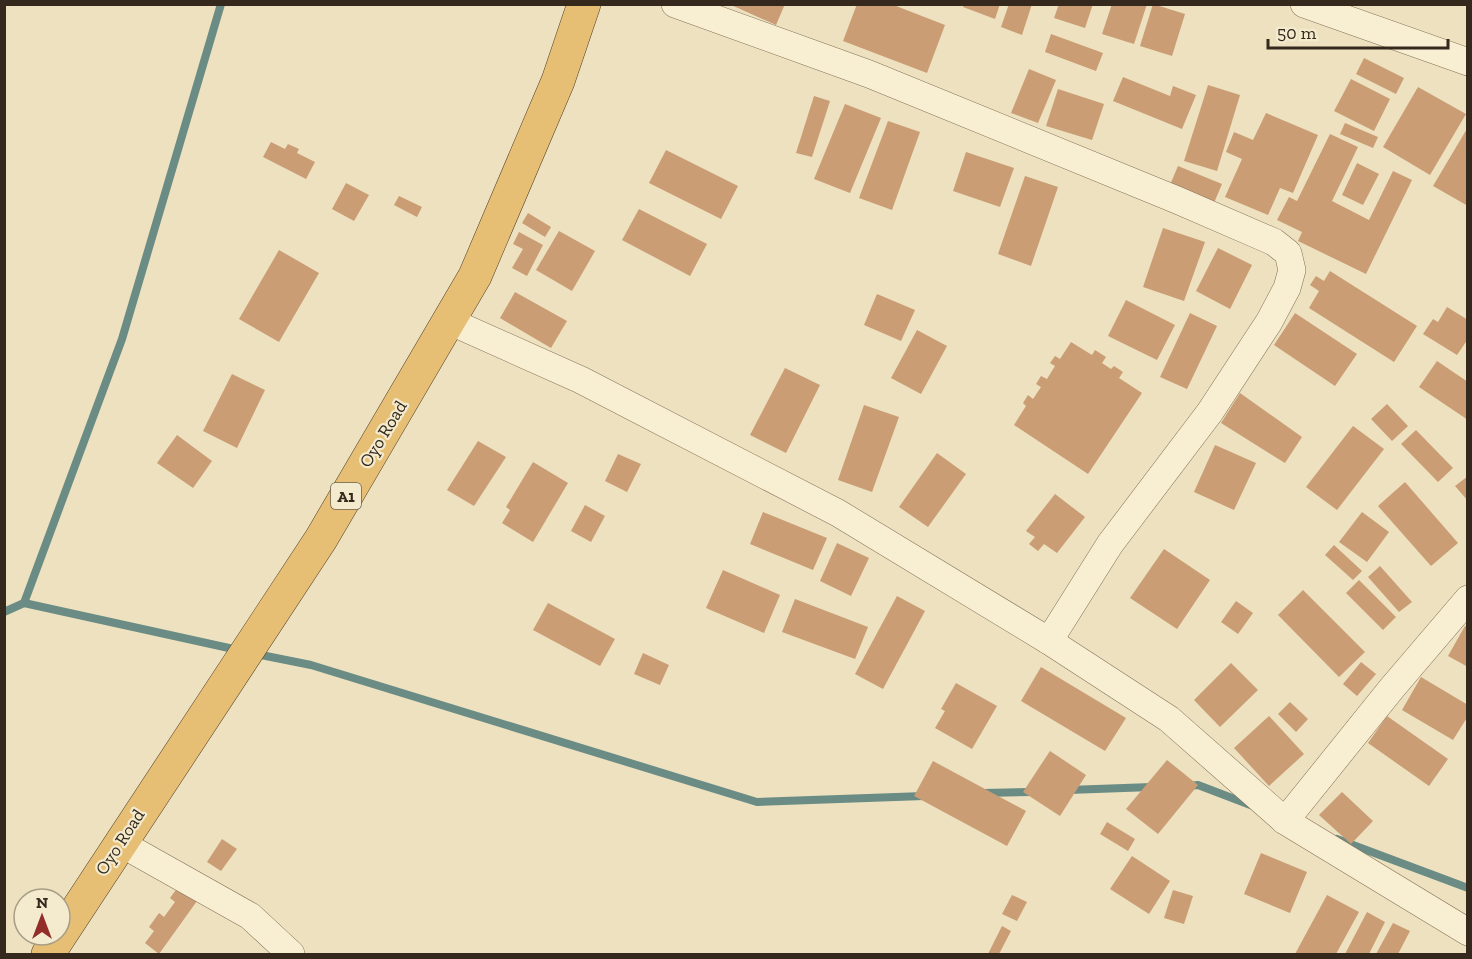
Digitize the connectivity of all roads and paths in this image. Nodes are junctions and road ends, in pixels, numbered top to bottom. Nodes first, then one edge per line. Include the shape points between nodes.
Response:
1 (584, 4) edge
2 (675, 4) edge
3 (1304, 4) edge
4 (1467, 62) edge
5 (449, 321) junction
6 (1467, 599) edge
7 (1049, 641) junction
8 (1285, 821) junction
9 (120, 843) junction
10 (1467, 932) edge
11 (48, 954) edge
12 (291, 954) edge

1 - 5 highway, Oyo Road / A1 via 558,81 476,276
2 - 7 street via 869,74 1199,209 1274,242 1288,253 1292,270 1269,322 1210,412 1110,544
3 - 4 street
5 - 7 street via 581,380 838,513
5 - 9 highway, Oyo Road / A1 via 321,539
6 - 8 street
7 - 8 street via 1169,719
8 - 10 street
9 - 11 highway, Oyo Road / A1
9 - 12 street via 250,916

